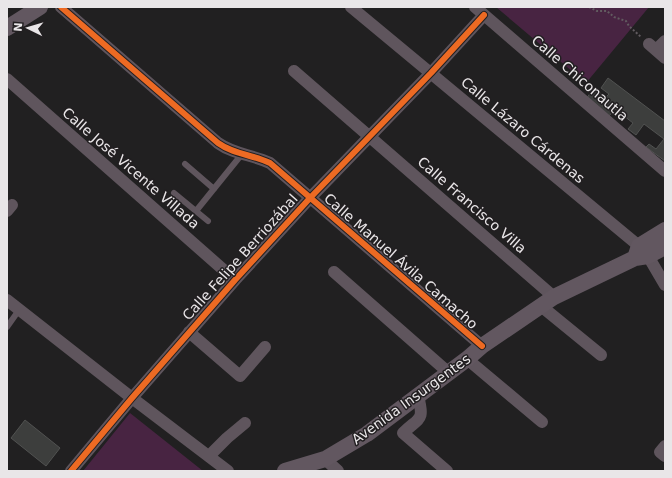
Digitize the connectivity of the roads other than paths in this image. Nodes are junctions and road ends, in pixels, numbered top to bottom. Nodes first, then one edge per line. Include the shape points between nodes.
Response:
1 (61, 7) edge
2 (351, 7) edge
3 (33, 9) edge
4 (479, 11) edge
5 (7, 28) edge
6 (665, 41) edge
7 (657, 51) edge
8 (294, 71) dead end
9 (431, 73) junction
10 (7, 79) edge
11 (370, 136) junction
12 (242, 154) junction
13 (185, 164) dead end
14 (665, 171) edge
15 (214, 189) junction
16 (174, 193) dead end
17 (310, 198) junction
18 (196, 211) junction
19 (208, 221) dead end
20 (665, 230) edge
21 (665, 247) edge
22 (640, 253) junction
23 (334, 272) dead end
24 (235, 280) junction
25 (665, 284) edge
26 (554, 296) junction
27 (7, 300) edge
28 (541, 306) junction
29 (20, 310) junction
30 (7, 327) edge
31 (189, 332) junction
32 (482, 346) junction
33 (265, 347) dead end
34 (601, 355) dead end
35 (467, 359) junction
36 (449, 373) junction
37 (418, 396) junction
38 (132, 398) junction
39 (542, 422) dead end
40 (245, 423) dead end
41 (665, 446) edge
42 (209, 456) junction
43 (665, 456) edge
44 (325, 459) junction
45 (71, 471) edge
46 (228, 471) edge
47 (285, 471) edge
48 (338, 471) edge
49 (447, 471) edge

1 - 12 street, Calle Manuel Ávila Camacho via 218,143 227,150
2 - 9 street, Calle Lázaro Cárdenas
3 - 5 main road
4 - 9 street, Calle Felipe Berriozábal
4 - 14 street, Calle Chiconautla
6 - 7 street
8 - 11 street, Calle Francisco Villa
9 - 11 street, Calle Felipe Berriozábal
9 - 22 street, Calle Lázaro Cárdenas
10 - 24 street, Calle José Vicente Villada
11 - 17 street, Calle Felipe Berriozábal
11 - 26 street, Calle Francisco Villa
12 - 15 lane
12 - 17 street, Calle Manuel Ávila Camacho via 270,163
13 - 15 lane
15 - 18 lane
16 - 18 lane
17 - 24 street, Calle Felipe Berriozábal
17 - 32 street, Calle Manuel Ávila Camacho
18 - 19 lane
20 - 22 main road, Avenida Insurgentes
21 - 22 main road, Avenida Insurgentes
22 - 25 street, Calle Lázaro Cárdenas
22 - 26 main road, Avenida Insurgentes
23 - 36 street
24 - 31 street, Calle Felipe Berriozábal
26 - 28 main road, Avenida Insurgentes
27 - 29 street
28 - 32 main road, Avenida Insurgentes
28 - 34 street
29 - 30 lane
29 - 38 street
31 - 33 street via 240,376
31 - 38 street, Calle Felipe Berriozábal
32 - 35 main road, Avenida Insurgentes
35 - 36 main road, Avenida Insurgentes
35 - 39 street
36 - 37 main road, Avenida Insurgentes
37 - 44 main road, Avenida Insurgentes via 367,434
37 - 49 street via 421,417 403,433
38 - 42 street
38 - 45 street, Calle Felipe Berriozábal
40 - 42 street
41 - 43 street via 660,452
42 - 46 street
44 - 47 main road, Avenida Insurgentes
44 - 48 street

